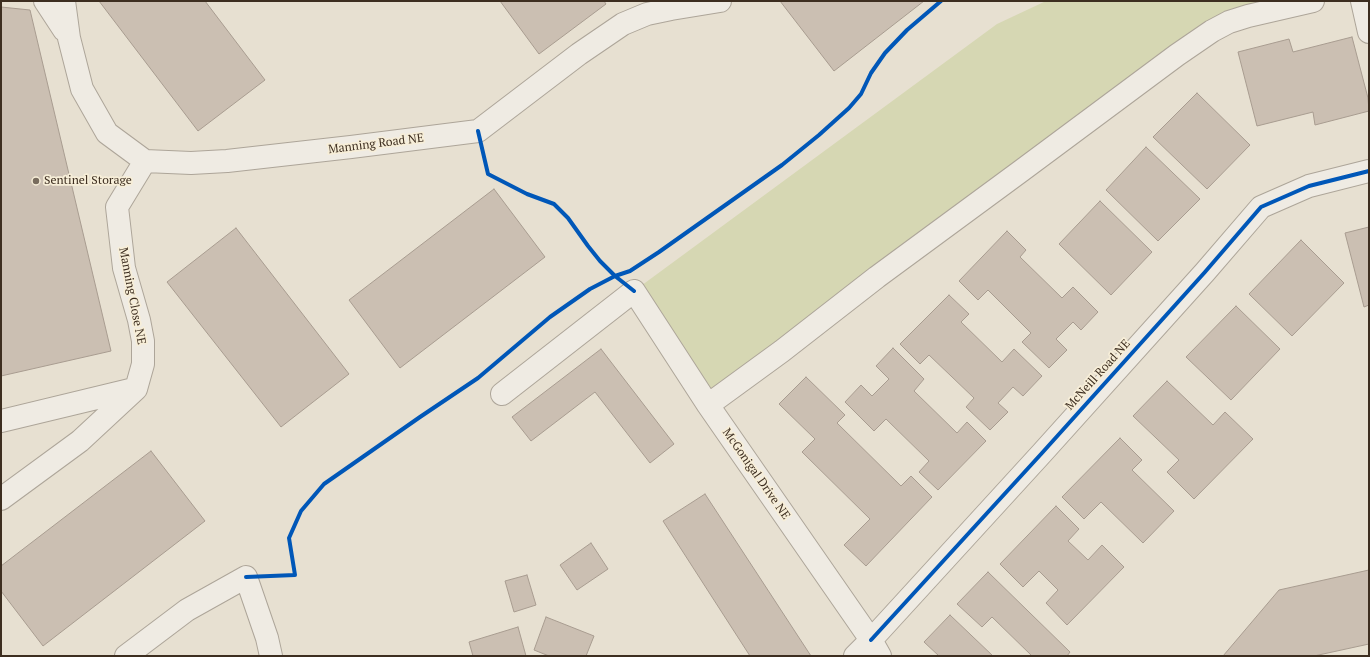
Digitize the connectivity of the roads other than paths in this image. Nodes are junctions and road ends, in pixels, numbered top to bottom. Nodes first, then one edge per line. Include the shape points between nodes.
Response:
1 (45, 1) edge
2 (64, 1) edge
3 (720, 1) edge
4 (1313, 1) edge
5 (1362, 1) edge
6 (1369, 32) edge
7 (69, 38) junction
8 (145, 161) junction
9 (1369, 171) edge
10 (136, 389) junction
11 (502, 394) dead end
12 (708, 405) junction
13 (1, 421) edge
14 (1, 499) edge
15 (876, 648) edge
16 (126, 656) edge
17 (271, 656) edge
18 (854, 656) edge

1 - 7 street
2 - 7 street
3 - 8 street, Manning Road NE via 647,14 623,24 478,131 227,161
4 - 12 street via 1248,16 1212,30
5 - 6 street
7 - 8 street via 82,89 107,133
8 - 10 street, Manning Close NE via 117,207 124,268 143,341 143,364
9 - 15 street, McNeill Road NE via 1309,186 1261,207 1047,448
10 - 13 street
10 - 14 street via 80,441
11 - 12 street, McGonigal Drive NE via 634,292
12 - 15 street, McGonigal Drive NE
15 - 18 street, McNeill Road NE
16 - 17 street via 187,610 246,577

